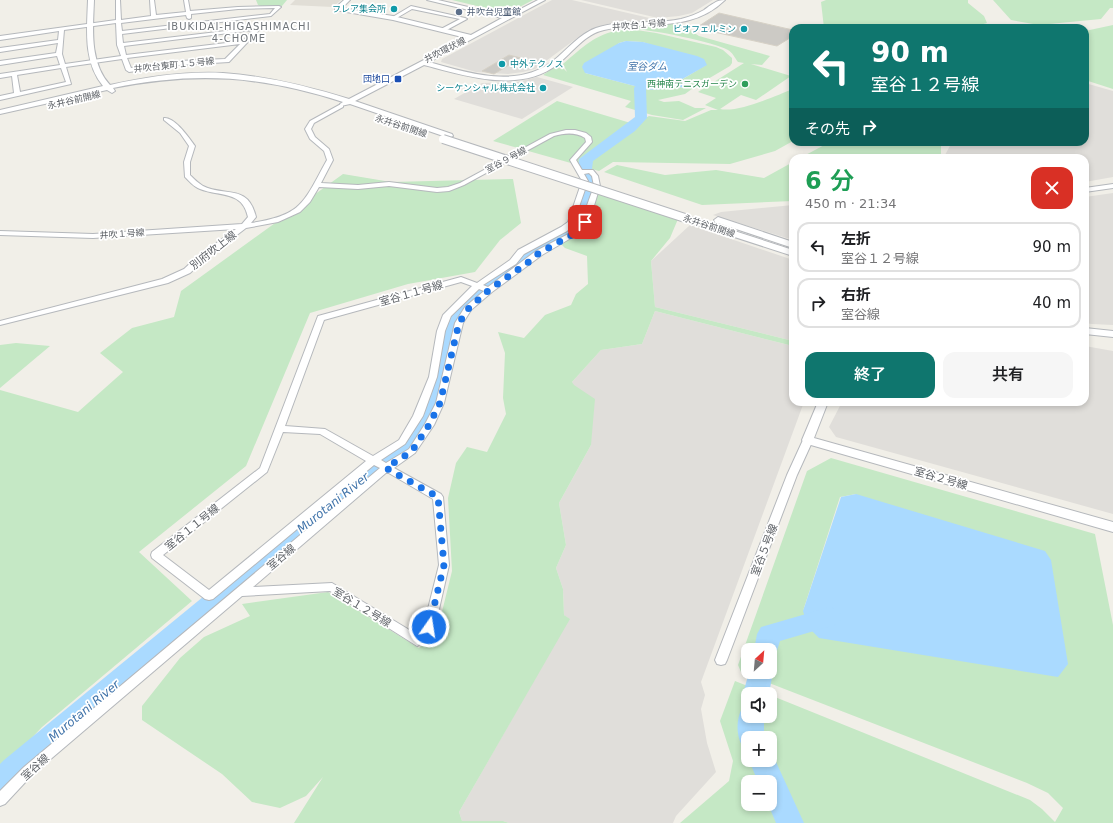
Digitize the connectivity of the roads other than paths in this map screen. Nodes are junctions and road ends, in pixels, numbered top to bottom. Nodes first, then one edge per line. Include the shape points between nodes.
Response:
1 (91, 0) edge
2 (118, 0) edge
3 (152, 0) edge
4 (186, 0) edge
5 (253, 0) edge
6 (347, 0) edge
7 (430, 0) edge
8 (542, 0) edge
9 (722, 0) edge
10 (256, 6) junction
11 (188, 13) junction
12 (154, 17) junction
13 (393, 18) junction
14 (508, 18) junction
15 (119, 21) junction
16 (91, 24) junction
17 (191, 24) junction
18 (62, 29) junction
19 (443, 30) junction
20 (120, 33) junction
21 (192, 36) junction
22 (471, 37) junction
23 (0, 38) edge
24 (61, 41) junction
25 (245, 42) junction
26 (120, 45) junction
27 (195, 48) junction
28 (0, 50) edge
29 (59, 54) junction
30 (123, 57) junction
31 (93, 61) junction
32 (422, 62) junction
33 (0, 63) edge
34 (63, 66) junction
35 (14, 74) junction
36 (0, 76) edge
37 (110, 90) junction
38 (17, 94) junction
39 (0, 98) edge
40 (348, 102) junction
41 (341, 106) junction
42 (0, 112) edge
43 (0, 117) edge
44 (166, 119) dead end
45 (446, 138) junction
46 (580, 172) junction
47 (317, 184) junction
48 (1113, 186) edge
49 (1089, 189) edge
50 (688, 215) junction
51 (244, 226) junction
52 (0, 233) edge
53 (789, 244) edge
54 (789, 252) edge
55 (477, 286) junction
56 (489, 290) junction
57 (0, 323) edge
58 (1089, 331) edge
59 (1113, 334) edge
60 (1089, 338) edge
61 (1113, 340) edge
62 (821, 406) edge
63 (279, 429) junction
64 (808, 440) junction
65 (372, 461) junction
66 (386, 468) junction
67 (1113, 527) edge
68 (240, 592) junction
69 (721, 660) dead end
70 (0, 800) edge

1 - 16 street
2 - 15 street
3 - 12 street
4 - 11 street
5 - 10 street
6 - 13 street via 337,9
7 - 14 street
8 - 14 street, 井吹環状線
9 - 32 street, 井吹台１号線 via 702,13 676,22 597,30 550,66 539,72 521,76 486,78
10 - 11 street via 222,7
10 - 17 street via 279,7 271,15
11 - 12 street
11 - 17 street
12 - 15 street
13 - 19 street
13 - 19 street via 411,7 465,19
14 - 22 street, 井吹環状線
15 - 16 street
15 - 20 street
16 - 18 street
16 - 31 street via 90,50
17 - 20 street
17 - 21 street
18 - 23 street
18 - 24 street
19 - 22 street
20 - 26 street
21 - 25 street via 258,28
21 - 26 street
21 - 27 street
22 - 32 street, 井吹環状線
24 - 28 street
24 - 29 street
25 - 27 street, 井吹台東町１５号線
25 - 30 street, 井吹台東町１５号線 via 227,61 179,63 129,70
26 - 30 street
27 - 30 street, 井吹台東町１５号線
29 - 33 street
29 - 34 street
30 - 31 street, 井吹台東町１５号線
31 - 34 street, 井吹台東町１５号線
31 - 37 street
32 - 40 street, 井吹環状線
34 - 35 street, 井吹台東町１５号線
34 - 38 street via 69,83
35 - 36 street, 井吹台東町１５号線
35 - 38 street
37 - 40 street, 永井谷前開線 via 162,78 220,75 285,83
37 - 41 street, 永井谷前開線 via 171,81 218,78 258,82 291,89
37 - 42 street, 永井谷前開線
37 - 43 street, 永井谷前開線
38 - 39 street
40 - 41 street, 井吹環状線
40 - 45 street, 永井谷前開線
41 - 45 street, 永井谷前開線
41 - 47 street, 井吹１号線 via 312,122 308,129 312,138 327,150 330,160
44 - 51 street, 別府吹上線 via 182,132 192,146 186,162 187,176 201,188 240,197 252,210 252,217
45 - 50 street, 永井谷前開線, bridge
46 - 47 street, 室谷９号線 via 573,160 589,142 583,133 573,131 552,135 449,189 389,184 358,187
46 - 55 street, 室谷９号線 via 585,181 571,222 564,229 521,252 513,262
46 - 56 street, 室谷線 via 591,171 597,186 585,222 579,231 539,253
47 - 51 street, 井吹１号線 via 305,205 292,214 268,223
48 - 49 street
50 - 53 street, 永井谷前開線
50 - 54 street, 永井谷前開線
51 - 52 street, 井吹１号線 via 93,236
51 - 57 street, 別府吹上線 via 187,271 165,281
55 - 56 street
55 - 63 street, 室谷１１号線 via 461,279 321,318
55 - 65 street, 室谷１１号線 via 447,314 441,330 433,377 418,416 402,442
56 - 66 street, 室谷線 via 468,309 459,323 440,403 429,425 412,451
58 - 59 street
60 - 61 street
62 - 64 street
63 - 65 street, 室谷１２号線 via 322,431
63 - 65 street, 室谷１１号線 via 264,470 156,555 209,596
64 - 67 street, 室谷２号線
64 - 69 street, 室谷５号線 via 792,475
65 - 66 street, 室谷１２号線
66 - 68 street, 室谷線
66 - 68 street, 室谷１２号線 via 438,497 444,565 429,627 417,641 332,587
68 - 70 street, 室谷線 via 28,771

